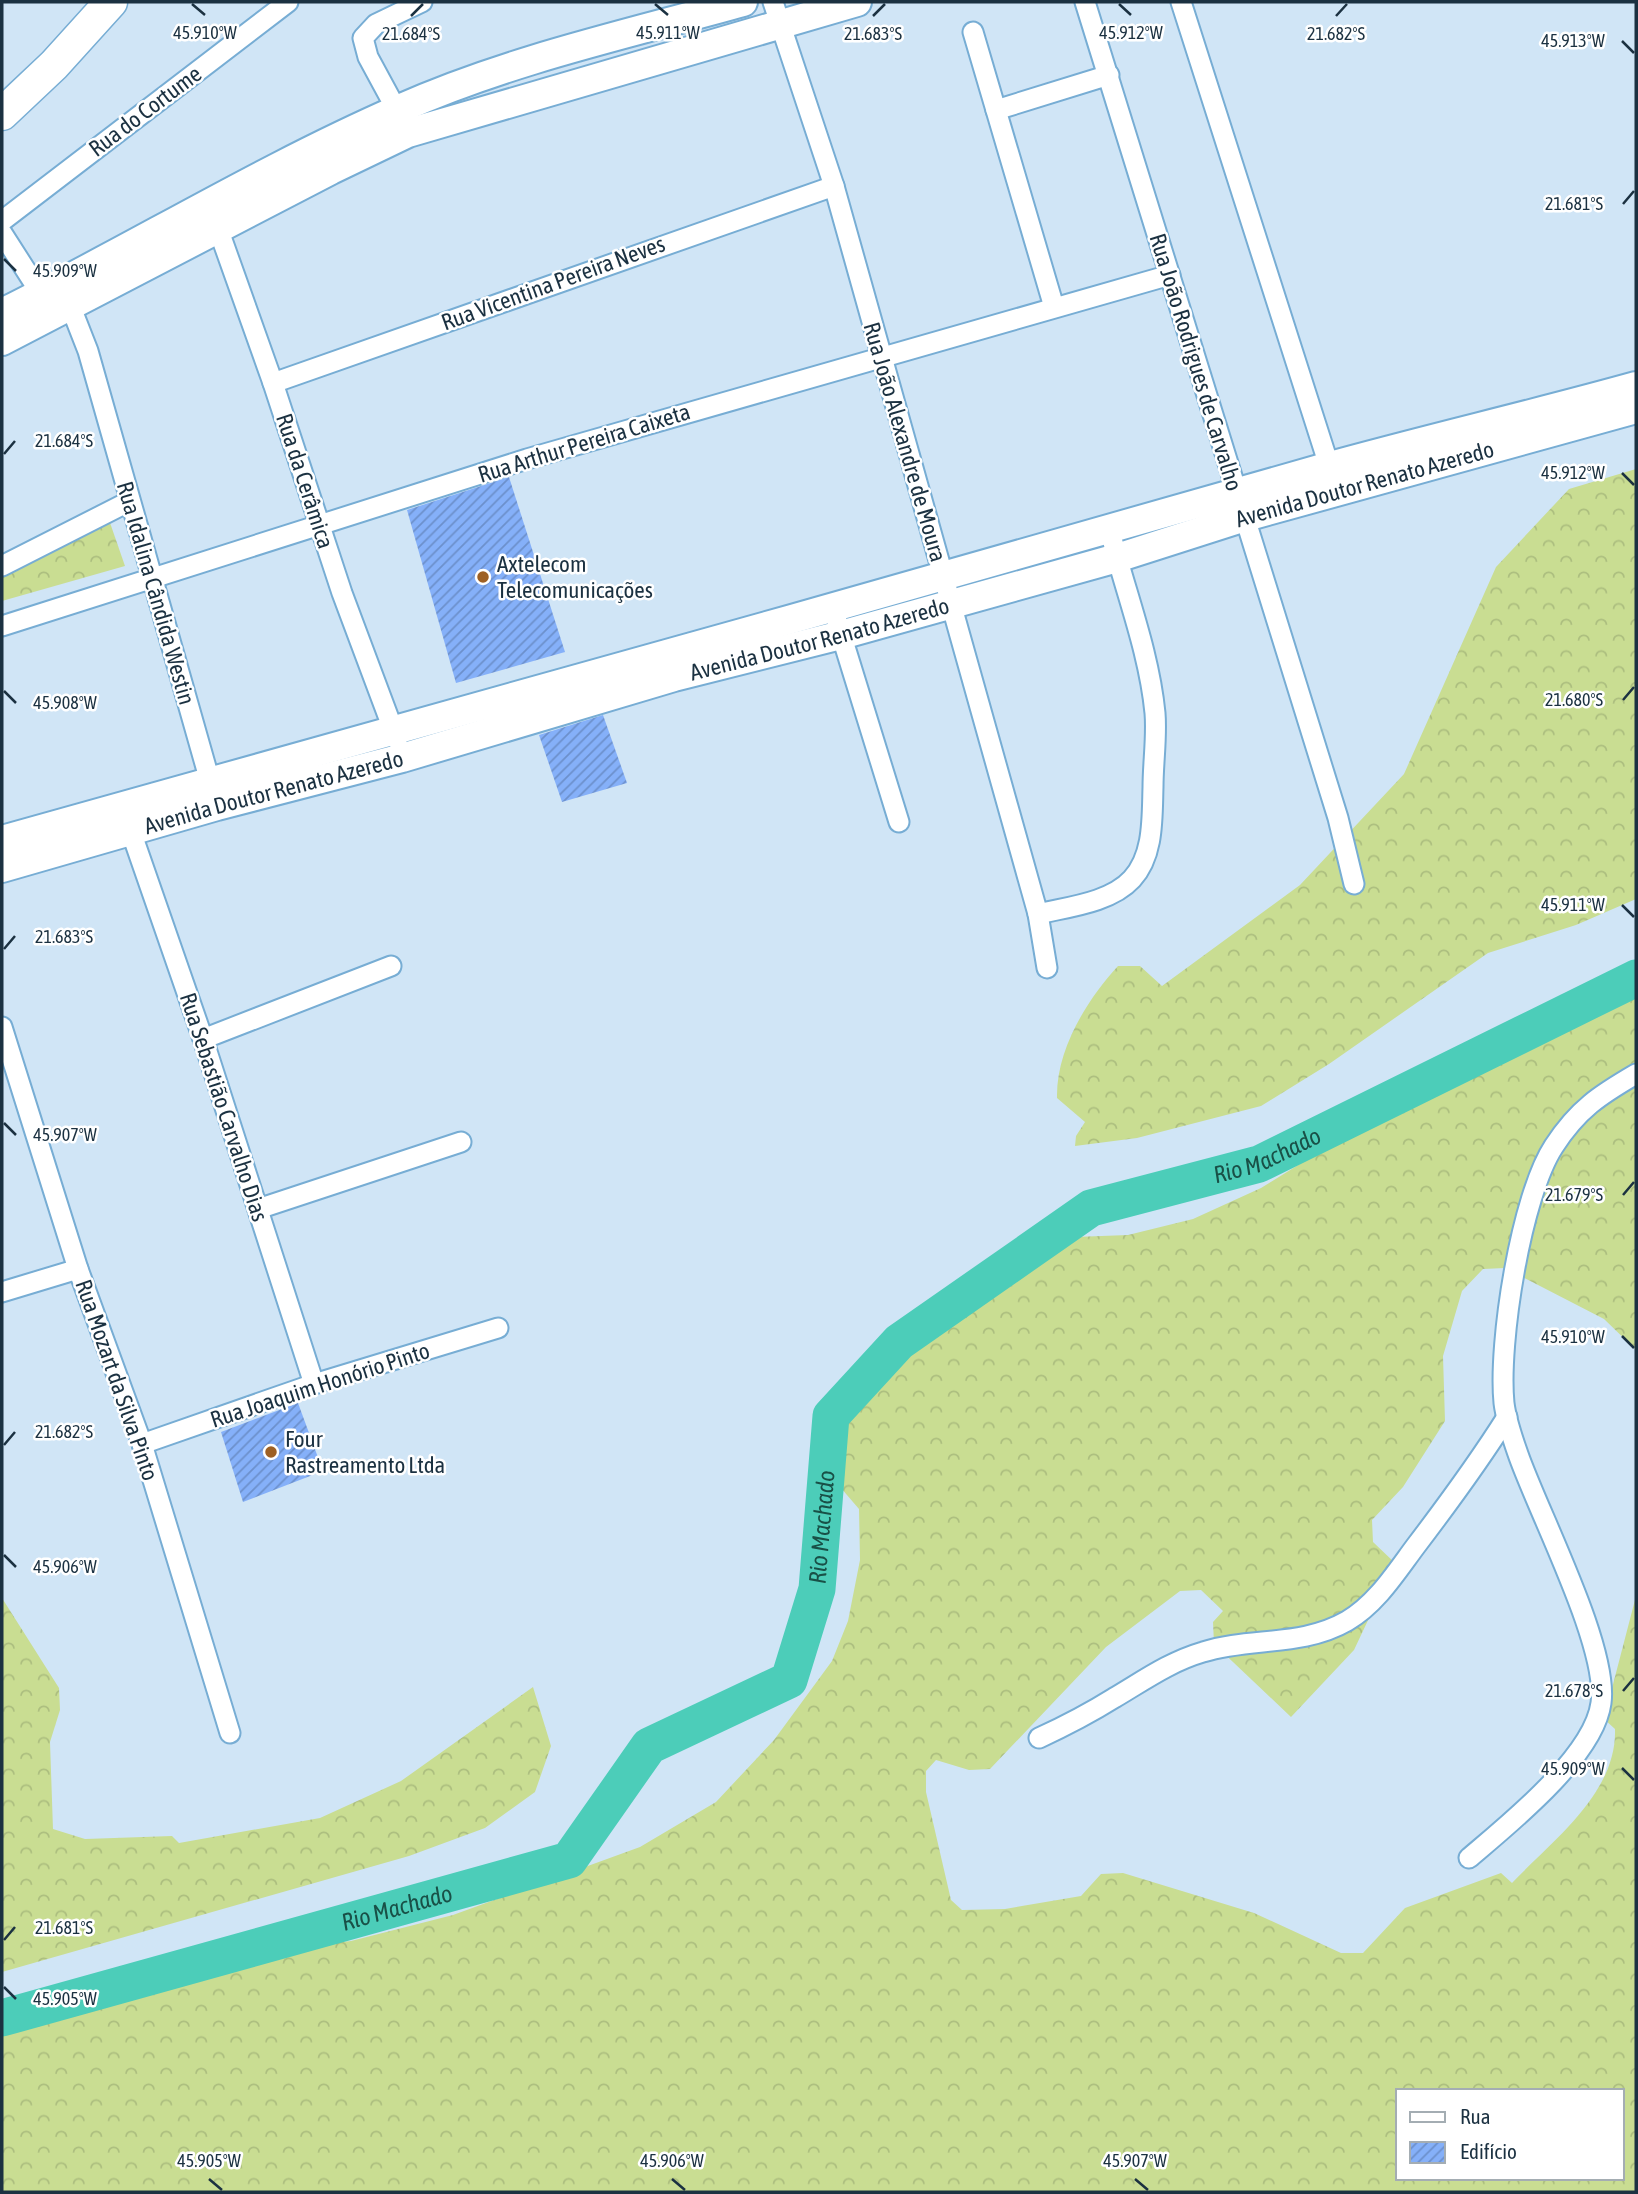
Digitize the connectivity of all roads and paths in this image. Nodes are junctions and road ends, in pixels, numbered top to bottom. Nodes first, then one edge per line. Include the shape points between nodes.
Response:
1 (111, 2) edge
2 (288, 2) edge
3 (422, 2) edge
4 (743, 2) edge
5 (857, 2) edge
6 (1085, 2) edge
7 (1181, 2) edge
8 (777, 14) edge
9 (973, 32) dead end
10 (1108, 75) junction
11 (996, 110) junction
12 (2, 114) edge
13 (402, 121) junction
14 (834, 186) junction
15 (213, 216) junction
16 (2, 221) edge
17 (2, 233) edge
18 (1170, 275) junction
19 (41, 294) junction
20 (69, 304) junction
21 (1054, 307) junction
22 (2, 313) edge
23 (2, 341) edge
24 (880, 356) junction
25 (273, 383) junction
26 (1624, 401) edge
27 (1333, 479) junction
28 (128, 502) junction
29 (1239, 506) junction
30 (318, 524) junction
31 (1113, 544) junction
32 (1021, 554) junction
33 (2, 566) edge
34 (152, 576) junction
35 (944, 576) junction
36 (1027, 582) junction
37 (950, 604) junction
38 (873, 610) junction
39 (837, 621) junction
40 (2, 626) edge
41 (398, 746) junction
42 (213, 793) junction
43 (126, 819) junction
44 (899, 822) dead end
45 (2, 840) edge
46 (2, 868) edge
47 (1354, 884) dead end
48 (1038, 915) junction
49 (391, 966) dead end
50 (1047, 968) dead end
51 (2, 1027) edge
52 (203, 1039) junction
53 (1636, 1074) edge
54 (461, 1142) dead end
55 (258, 1209) junction
56 (78, 1269) junction
57 (2, 1292) edge
58 (498, 1328) dead end
59 (314, 1384) junction
60 (1507, 1418) junction
61 (142, 1444) junction
62 (230, 1734) dead end
63 (1039, 1738) dead end
64 (1469, 1858) dead end

1 - 12 main road
2 - 16 street, Rua do Cortume
3 - 13 street via 376,24 363,38 368,57
4 - 13 street via 481,75
5 - 8 street
6 - 10 street, Rua João Rodrigues de Carvalho
7 - 27 street
8 - 13 street via 506,103
8 - 14 street, Rua João Alexandre de Moura
9 - 11 street
10 - 11 street
10 - 18 street, Rua João Rodrigues de Carvalho
11 - 21 street
13 - 15 street
14 - 24 street, Rua João Alexandre de Moura
14 - 25 street, Rua Vicentina Pereira Neves
15 - 19 street
15 - 20 street
15 - 25 street, Rua da Cerâmica
17 - 19 street
18 - 21 street, Rua Arthur Pereira Caixeta
18 - 29 street, Rua João Rodrigues de Carvalho
19 - 20 street
19 - 22 street
20 - 23 street
20 - 28 street, Rua Idalina Cândida Westin via 88,351
21 - 24 street, Rua Arthur Pereira Caixeta
24 - 30 street, Rua Arthur Pereira Caixeta
24 - 35 street, Rua João Alexandre de Moura
25 - 30 street, Rua da Cerâmica
26 - 27 street, Avenida Doutor Renato Azeredo
27 - 29 street, Avenida Doutor Renato Azeredo
28 - 33 street
28 - 34 street, Rua Idalina Cândida Westin
29 - 31 street, Avenida Doutor Renato Azeredo
29 - 47 street, Rua João Rodrigues de Carvalho via 1338,818
30 - 34 street, Rua Arthur Pereira Caixeta
30 - 41 street, Rua da Cerâmica
31 - 32 street, Avenida Doutor Renato Azeredo
31 - 36 street, Avenida Doutor Renato Azeredo
31 - 48 street via 1144,652 1155,716 1147,850 1132,880 1116,891
32 - 35 street, Avenida Doutor Renato Azeredo
32 - 36 street
34 - 40 street, Rua Arthur Pereira Caixeta
34 - 42 street, Rua Idalina Cândida Westin
35 - 37 street, Rua João Alexandre de Moura
35 - 38 street, Avenida Doutor Renato Azeredo
36 - 37 street, Avenida Doutor Renato Azeredo
37 - 38 street, Avenida Doutor Renato Azeredo
37 - 48 street, Rua João Alexandre de Moura
38 - 39 street, Avenida Doutor Renato Azeredo
39 - 41 street, Avenida Doutor Renato Azeredo
39 - 44 street
41 - 42 street, Avenida Doutor Renato Azeredo
42 - 43 street, Avenida Doutor Renato Azeredo
43 - 45 street, Avenida Doutor Renato Azeredo
43 - 46 street, Avenida Doutor Renato Azeredo
43 - 52 street, Rua Sebastião Carvalho Dias
48 - 50 street, Rua João Alexandre de Moura
49 - 52 street
51 - 56 street, Rua Mozart da Silva Pinto
52 - 55 street, Rua Sebastião Carvalho Dias
53 - 60 street via 1590,1101 1553,1146 1534,1188 1512,1284 1504,1376
54 - 55 street
55 - 59 street, Rua Sebastião Carvalho Dias
56 - 57 street
56 - 61 street, Rua Mozart da Silva Pinto
58 - 59 street, Rua Joaquim Honório Pinto
59 - 61 street, Rua Joaquim Honório Pinto
60 - 63 street via 1467,1480 1387,1585 1346,1622 1295,1640 1236,1644 1203,1652 1146,1676 1086,1715
60 - 64 street via 1584,1619 1601,1679 1601,1702 1586,1739 1553,1782
61 - 62 street, Rua Mozart da Silva Pinto

